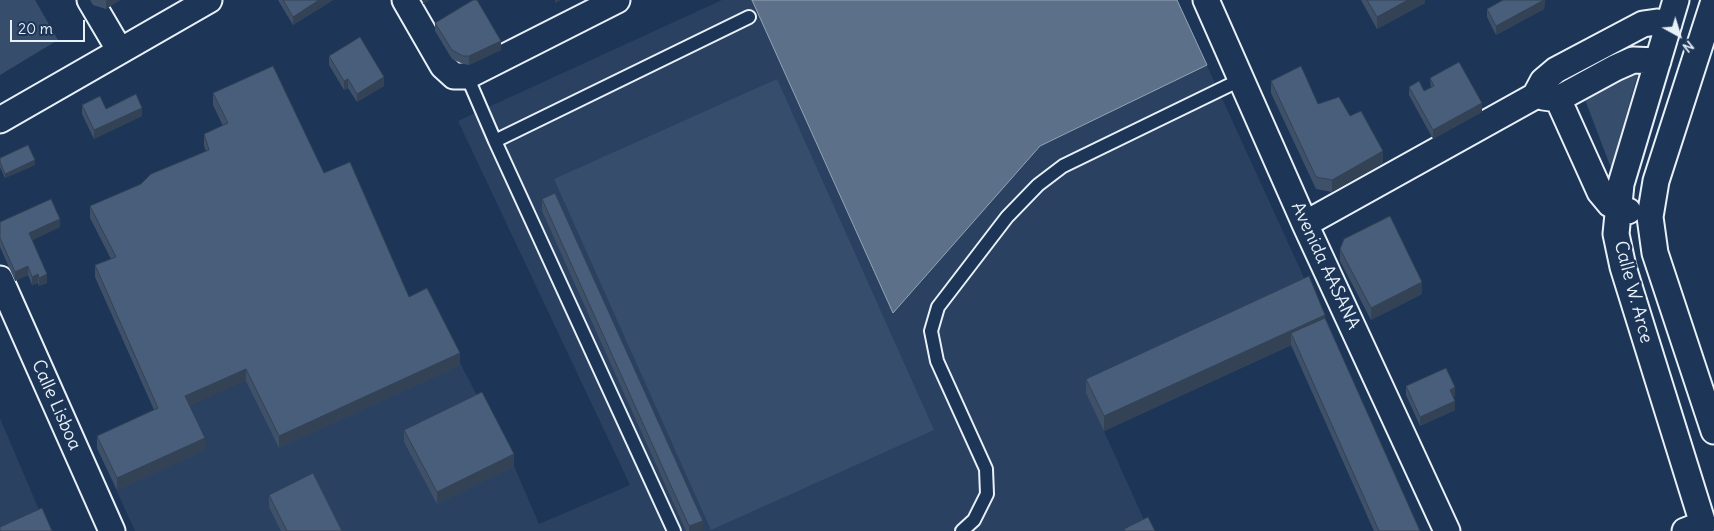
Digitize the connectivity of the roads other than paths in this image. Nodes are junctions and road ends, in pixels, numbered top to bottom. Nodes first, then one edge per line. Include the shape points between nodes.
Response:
1 (90, 0) edge
2 (209, 0) edge
3 (405, 0) edge
4 (617, 0) edge
5 (1206, 0) edge
6 (1676, 0) edge
7 (1714, 1) edge
8 (749, 17) dead end
9 (1669, 24) junction
10 (120, 51) junction
11 (1658, 61) junction
12 (461, 76) junction
13 (1242, 79) junction
14 (1547, 98) junction
15 (0, 120) edge
16 (494, 142) junction
17 (1618, 209) junction
18 (1650, 217) junction
19 (1305, 224) junction
20 (0, 279) edge
21 (1714, 431) edge
22 (1694, 527) edge
23 (112, 531) edge
24 (674, 531) edge
25 (962, 531) edge
26 (1447, 531) edge

1 - 10 street
2 - 10 street
3 - 12 street via 443,66
4 - 12 street
5 - 13 street, Avenida AASANA
6 - 9 street, Calle W. Arce
7 - 18 street, Calle W. Arce via 1656,181
8 - 16 lane
9 - 11 street, Calle W. Arce
9 - 14 street via 1643,24 1556,70 1543,81
10 - 15 street
11 - 14 street via 1633,60
11 - 17 street, Calle W. Arce via 1621,184
12 - 16 lane
13 - 19 street, Avenida AASANA
13 - 25 lane via 1064,166 1038,185 1007,217 938,307 931,331 937,361 986,469 986,494 974,520
14 - 17 street via 1600,192
14 - 19 street
16 - 24 lane
17 - 18 street
17 - 22 street, Calle W. Arce via 1616,234 1623,267
18 - 21 street, Calle W. Arce via 1655,253
19 - 26 street, Avenida AASANA
20 - 23 street, Calle Lisboa

